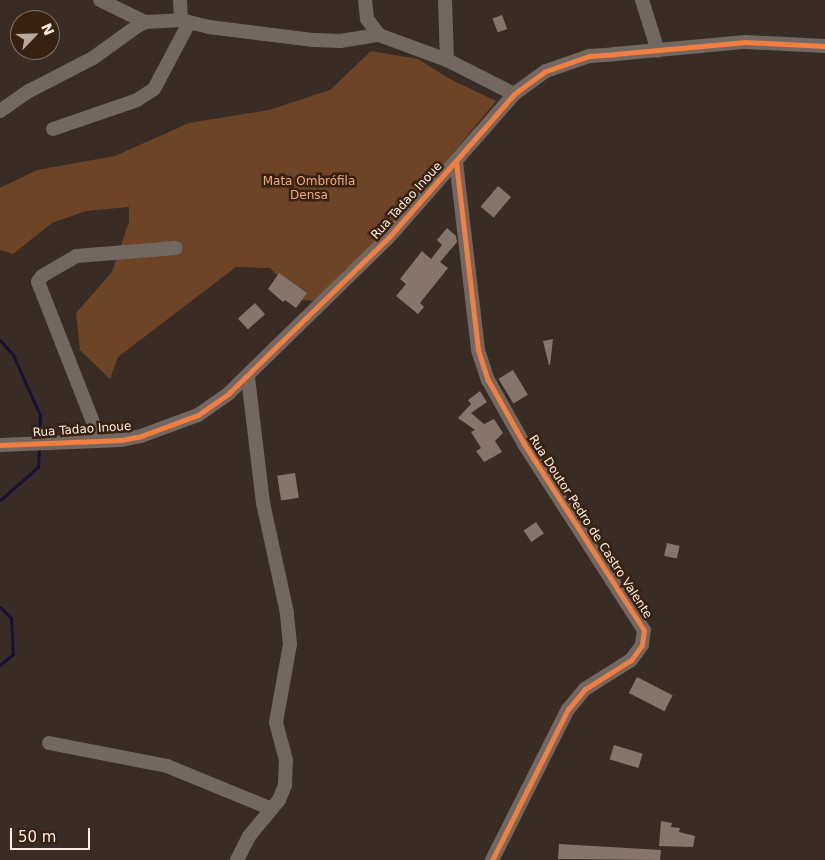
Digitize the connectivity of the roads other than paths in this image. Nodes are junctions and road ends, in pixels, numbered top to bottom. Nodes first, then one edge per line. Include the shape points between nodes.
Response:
1 (100, 0) edge
2 (180, 0) edge
3 (365, 0) edge
4 (445, 0) edge
5 (642, 0) edge
6 (145, 22) junction
7 (185, 22) junction
8 (378, 34) junction
9 (825, 46) edge
10 (658, 50) junction
11 (447, 60) junction
12 (514, 94) junction
13 (0, 111) edge
14 (54, 129) dead end
15 (456, 162) junction
16 (176, 248) dead end
17 (248, 377) junction
18 (100, 440) junction
19 (0, 445) edge
20 (49, 743) dead end
21 (272, 810) junction
22 (237, 860) edge
23 (492, 860) edge

1 - 6 street
2 - 7 street
3 - 8 street via 367,18
4 - 11 street
5 - 10 street
6 - 7 street
6 - 13 street via 93,58 29,91
7 - 8 street via 314,40 347,40
7 - 14 street via 154,89 137,100
8 - 11 street
9 - 10 street, Rua Tadao Inoue via 745,42
10 - 12 street, Rua Tadao Inoue via 589,56 561,64 532,78
11 - 12 street
12 - 15 street, Rua Tadao Inoue
15 - 17 street, Rua Tadao Inoue via 389,237
15 - 23 street, Rua Doutor Pedro de Castro Valente via 478,350 488,380 528,452 644,630 642,645 630,660 585,690 568,709
16 - 18 street via 76,256 42,276 38,282
17 - 18 street, Rua Tadao Inoue via 198,415 141,436
17 - 21 street via 265,512 290,636 276,722 286,775 283,792
18 - 19 street, Rua Tadao Inoue
20 - 21 street via 168,766
21 - 22 street via 250,835

